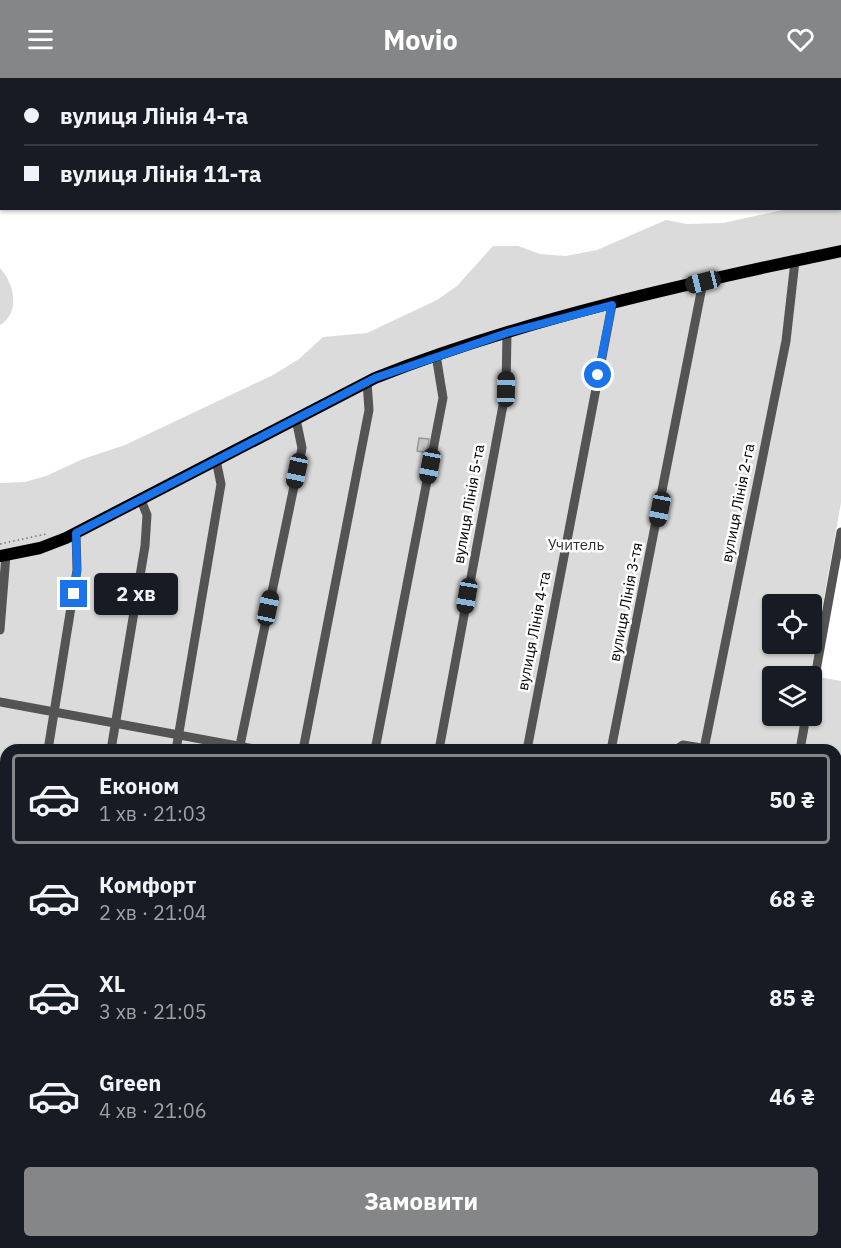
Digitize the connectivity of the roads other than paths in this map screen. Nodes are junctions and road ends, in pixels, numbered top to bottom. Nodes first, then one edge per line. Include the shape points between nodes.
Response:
1 (841, 251) edge
2 (795, 261) junction
3 (703, 282) junction
4 (612, 305) junction
5 (507, 333) junction
6 (436, 355) junction
7 (367, 382) junction
8 (296, 419) junction
9 (216, 460) junction
10 (141, 500) junction
11 (841, 532) edge
12 (76, 533) junction
13 (3, 555) edge
14 (0, 630) edge
15 (817, 666) edge
16 (0, 702) edge
17 (54, 712) junction
18 (116, 723) junction
19 (804, 726) edge
20 (178, 735) junction
21 (49, 744) edge
22 (112, 744) edge
23 (177, 744) edge
24 (220, 744) edge
25 (240, 744) edge
26 (304, 744) edge
27 (376, 744) edge
28 (440, 744) edge
29 (528, 744) edge
30 (613, 744) edge
31 (708, 744) edge
32 (801, 744) edge

1 - 2 main road
2 - 3 main road
2 - 31 lane, вулиця Лінія 2-га via 787,333
3 - 4 main road
3 - 30 lane, вулиця Лінія 3-тя
4 - 5 main road
4 - 29 lane, вулиця Лінія 4-та
5 - 6 main road
5 - 28 lane, вулиця Лінія 5-та via 506,389
6 - 7 main road
6 - 27 lane via 443,398
7 - 8 main road
7 - 26 lane via 369,410
8 - 9 main road
8 - 25 lane via 302,448
9 - 10 main road
9 - 20 lane via 221,484
10 - 12 main road
10 - 18 lane via 147,515 146,546
11 - 15 lane
12 - 13 main road via 40,548
12 - 17 lane via 77,570
13 - 14 lane
16 - 17 lane
17 - 18 lane
17 - 21 lane
18 - 20 lane
18 - 22 lane
19 - 32 lane
20 - 23 lane
20 - 24 lane

